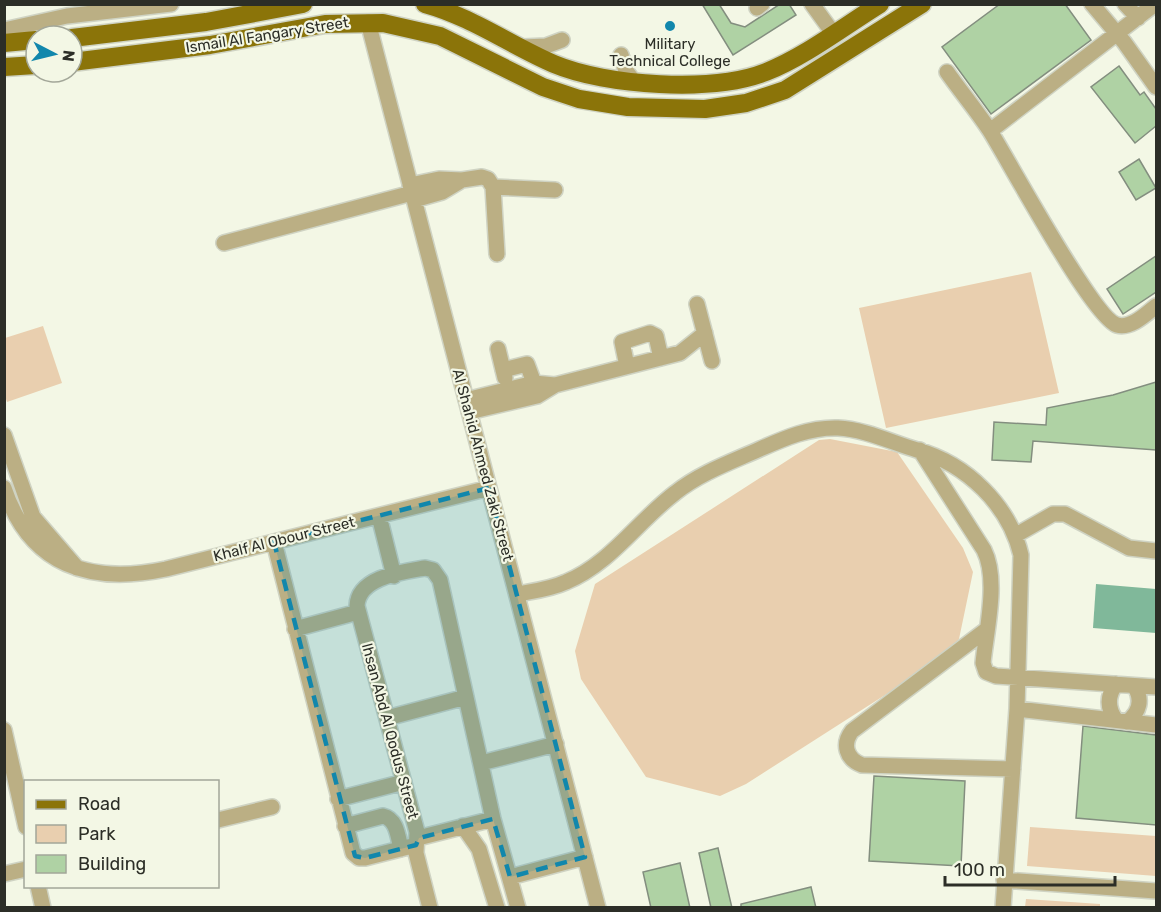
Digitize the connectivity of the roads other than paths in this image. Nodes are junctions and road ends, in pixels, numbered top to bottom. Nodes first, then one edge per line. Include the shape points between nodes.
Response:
1 (171, 4) edge
2 (303, 4) edge
3 (425, 4) edge
4 (458, 4) edge
5 (812, 4) edge
6 (825, 4) edge
7 (880, 4) edge
8 (922, 4) edge
9 (1092, 4) edge
10 (1125, 4) edge
11 (1155, 4) edge
12 (67, 10) edge
13 (1156, 16) edge
14 (1138, 18) junction
15 (469, 19) junction
16 (368, 22) junction
17 (4, 30) edge
18 (837, 31) junction
19 (84, 37) edge
20 (1121, 39) junction
21 (562, 40) dead end
22 (24, 41) edge
23 (4, 43) edge
24 (523, 47) junction
25 (621, 55) dead end
26 (84, 61) edge
27 (24, 66) edge
28 (4, 67) edge
29 (947, 72) dead end
30 (634, 82) junction
31 (1156, 87) edge
32 (992, 135) junction
33 (493, 188) junction
34 (555, 190) dead end
35 (412, 192) junction
36 (224, 243) dead end
37 (497, 254) dead end
38 (697, 304) dead end
39 (1156, 306) edge
40 (705, 333) junction
41 (498, 349) dead end
42 (661, 358) junction
43 (712, 361) dead end
44 (627, 366) junction
45 (503, 370) junction
46 (534, 383) junction
47 (555, 385) junction
48 (508, 390) junction
49 (468, 406) junction
50 (4, 435) edge
51 (920, 450) junction
52 (4, 488) edge
53 (489, 488) junction
54 (379, 516) junction
55 (1016, 535) junction
56 (274, 542) junction
57 (1156, 551) edge
58 (77, 568) junction
59 (394, 576) junction
60 (518, 594) junction
61 (358, 612) junction
62 (296, 629) junction
63 (986, 630) junction
64 (1018, 678) junction
65 (1116, 684) junction
66 (1134, 686) junction
67 (1156, 687) edge
68 (466, 697) junction
69 (1017, 709) junction
70 (387, 718) junction
71 (1121, 721) junction
72 (1156, 725) edge
73 (4, 730) edge
74 (556, 744) junction
75 (481, 763) junction
76 (1012, 769) junction
77 (404, 782) junction
78 (338, 799) junction
79 (272, 807) dead end
80 (24, 818) edge
81 (493, 819) junction
82 (219, 820) edge
83 (345, 826) junction
84 (463, 826) junction
85 (417, 842) junction
86 (401, 849) junction
87 (585, 857) junction
88 (24, 869) edge
89 (4, 874) edge
90 (510, 877) junction
91 (1004, 880) junction
92 (38, 888) edge
93 (1156, 891) edge
94 (1001, 904) edge
95 (43, 908) edge
96 (430, 908) edge
97 (497, 908) edge
98 (518, 908) edge
99 (598, 908) edge

1 - 12 street
2 - 19 main road, Ismail Al Fangary Street
3 - 15 main road
4 - 15 street
5 - 18 street
6 - 18 street
7 - 18 main road
8 - 16 main road, Ismail Al Fangary Street via 785,90 746,103 698,110 634,108 579,99 543,87 440,36
9 - 20 street
10 - 14 street
11 - 14 street
12 - 17 street
13 - 20 street
14 - 20 street
15 - 24 main road
16 - 26 main road, Ismail Al Fangary Street via 325,24 210,45
16 - 35 street, Al Shahid Ahmed Zaki Street
18 - 30 main road via 776,68 741,80 710,84
20 - 31 street
20 - 32 street
21 - 24 street via 546,46
22 - 23 main road
24 - 30 main road via 574,71
25 - 30 street
27 - 28 main road
29 - 32 street
32 - 39 street via 1072,271 1107,318 1116,325 1125,325
33 - 34 street
33 - 35 street via 485,178 439,179
33 - 37 street
35 - 36 street
35 - 49 street, Al Shahid Ahmed Zaki Street
38 - 40 street
40 - 42 street via 684,351
40 - 43 street
41 - 45 street
42 - 44 street
42 - 44 street via 656,336 650,333 622,342
44 - 47 street
45 - 46 street via 527,364
45 - 48 street
46 - 47 street
46 - 48 street
47 - 49 street via 537,396
48 - 49 street
49 - 53 street, Al Shahid Ahmed Zaki Street
50 - 58 street via 33,517
51 - 55 street via 946,460 970,476 1002,511
51 - 60 street via 842,428 798,434 699,477 577,577
51 - 63 street via 988,558 992,574
52 - 58 street, Khalf Al Obour Street via 15,518 30,538 48,555
53 - 54 street, Khalf Al Obour Street
53 - 60 street, Al Shahid Ahmed Zaki Street
54 - 56 street, Khalf Al Obour Street
54 - 59 street
55 - 57 street via 1053,514 1065,514 1129,548
55 - 64 street via 1021,555
56 - 58 street, Khalf Al Obour Street via 147,572 107,573
56 - 62 street
59 - 61 street via 366,585 357,600
59 - 68 street via 425,568 439,576
60 - 74 street, Al Shahid Ahmed Zaki Street
61 - 62 street
61 - 70 street, Ihsan Abd Al Qodus Street
62 - 78 street
63 - 64 street via 986,672
63 - 76 street via 852,731 847,750 852,760 862,765
64 - 65 street
64 - 69 street
65 - 66 street
65 - 71 street via 1109,705
66 - 67 street
66 - 71 street via 1139,705 1135,715
68 - 70 street
68 - 75 street
69 - 71 street
69 - 76 street
70 - 77 street, Ihsan Abd Al Qodus Street
71 - 72 street
73 - 80 street
74 - 75 street
74 - 87 street, Al Shahid Ahmed Zaki Street
75 - 81 street
76 - 91 street
77 - 78 street
77 - 85 street, Ihsan Abd Al Qodus Street
78 - 83 street
79 - 82 street
81 - 84 street
81 - 90 street
83 - 86 street via 353,853 359,858
83 - 86 street via 389,817
84 - 85 street
84 - 97 street via 479,849
85 - 86 street
85 - 96 street, Ihsan Abd Al Qodus Street via 416,853
87 - 90 street
87 - 99 street, Al Shahid Ahmed Zaki Street
88 - 89 street
90 - 98 street
91 - 93 street
91 - 94 street
92 - 95 street

